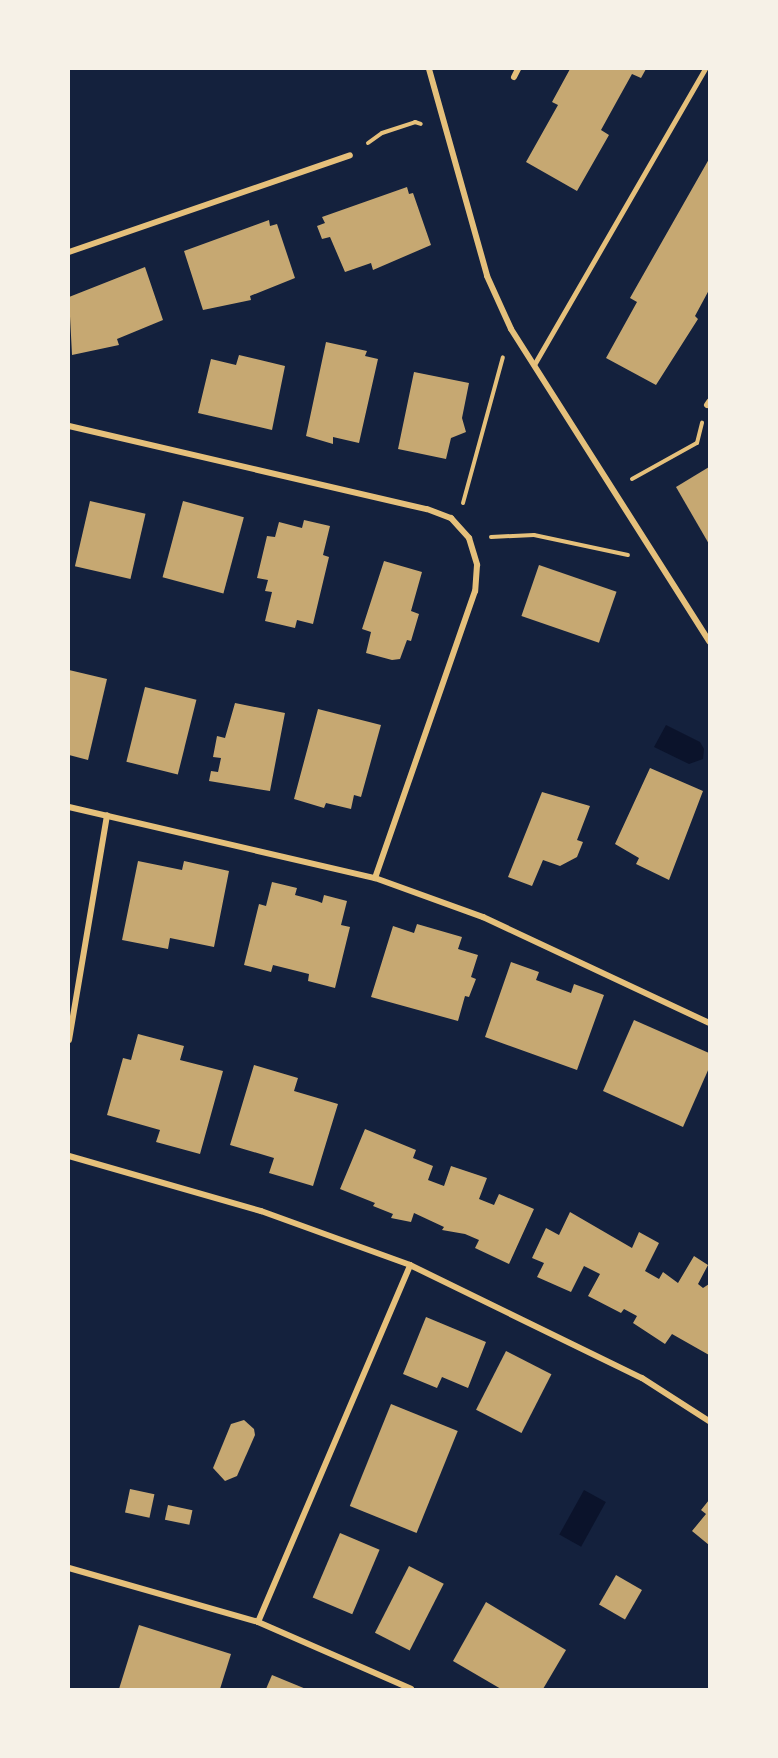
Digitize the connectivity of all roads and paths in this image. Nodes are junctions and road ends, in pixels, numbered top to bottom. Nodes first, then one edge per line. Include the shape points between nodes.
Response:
1 (429, 69) edge
2 (518, 69) edge
3 (705, 69) edge
4 (514, 77) dead end
5 (443, 131) junction
6 (350, 155) joint
7 (69, 252) edge
8 (511, 329) junction
9 (532, 367) junction
10 (708, 404) edge
11 (69, 426) edge
12 (612, 491) junction
13 (457, 524) junction
14 (469, 538) junction
15 (658, 562) junction
16 (709, 641) edge
17 (69, 807) edge
18 (106, 815) junction
19 (375, 878) junction
20 (709, 1023) edge
21 (69, 1040) edge
22 (69, 1156) edge
23 (410, 1265) junction
24 (709, 1421) edge
25 (69, 1568) edge
26 (258, 1622) junction
27 (411, 1689) edge

1 - 5 street
2 - 4 street
3 - 9 lane
5 - 6 path via 415,122 382,133
5 - 8 street via 487,276
6 - 7 street
8 - 9 street
8 - 13 path
9 - 12 street
10 - 12 path via 697,443
11 - 13 street via 427,509
12 - 15 street
13 - 14 street
14 - 15 path via 534,534
14 - 19 street via 477,565 475,591
15 - 16 street
17 - 18 street
18 - 19 street
18 - 21 street
19 - 20 street via 483,917
22 - 23 street via 261,1211
23 - 24 street via 642,1378
23 - 26 street
25 - 26 street
26 - 27 street

